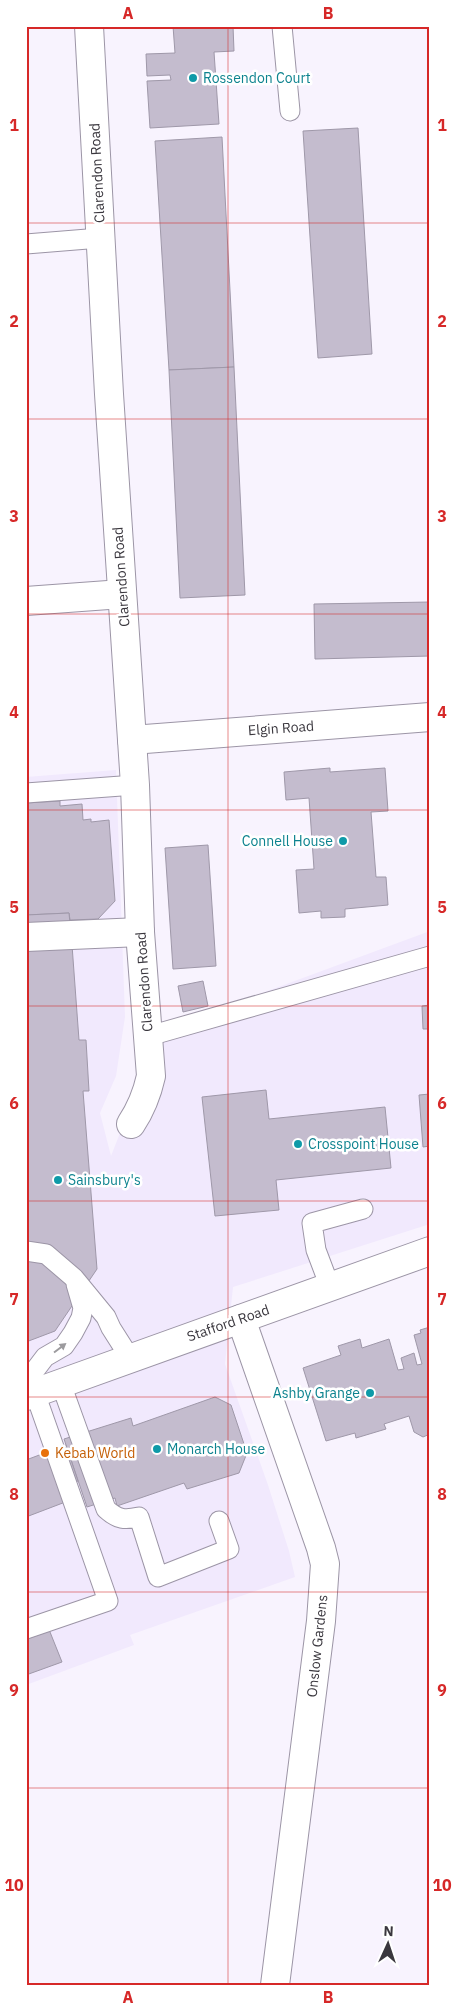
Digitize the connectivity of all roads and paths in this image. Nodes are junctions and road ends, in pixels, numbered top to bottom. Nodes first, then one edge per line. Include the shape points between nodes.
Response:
1 (89, 26) edge
2 (282, 26) edge
3 (290, 111) dead end
4 (100, 238) junction
5 (26, 244) edge
6 (122, 594) junction
7 (26, 601) edge
8 (430, 718) edge
9 (132, 740) junction
10 (135, 785) junction
11 (26, 793) edge
12 (140, 932) junction
13 (26, 937) edge
14 (430, 956) edge
15 (149, 1036) junction
16 (131, 1124) dead end
17 (363, 1209) dead end
18 (26, 1251) edge
19 (430, 1252) edge
20 (74, 1278) junction
21 (330, 1287) junction
22 (241, 1319) junction
23 (130, 1358) junction
24 (61, 1384) junction
25 (29, 1391) edge
26 (219, 1521) dead end
27 (26, 1629) edge
28 (275, 1985) edge

1 - 4 street, Clarendon Road
2 - 3 lane
4 - 5 lane
4 - 6 street, Clarendon Road
6 - 7 street
6 - 9 street, Clarendon Road
8 - 9 street, Elgin Road
9 - 10 street, Clarendon Road
10 - 11 lane
10 - 12 street, Clarendon Road
12 - 13 street
12 - 15 street, Clarendon Road
14 - 15 lane
15 - 16 street, Clarendon Road via 151,1076 141,1109
17 - 21 lane via 312,1223 316,1250
18 - 20 lane via 46,1254
19 - 21 street, Stafford Road
20 - 23 lane via 106,1317
25 -> 20 lane via 45,1357 64,1346 81,1318 83,1308
21 - 22 street, Stafford Road
22 - 23 street, Stafford Road
22 - 28 street, Onslow Gardens via 325,1564 317,1654
23 - 24 street, Stafford Road
24 - 25 street, Stafford Road
24 - 26 lane via 106,1510 125,1520 139,1517 158,1577 230,1549
25 - 27 lane via 108,1600

